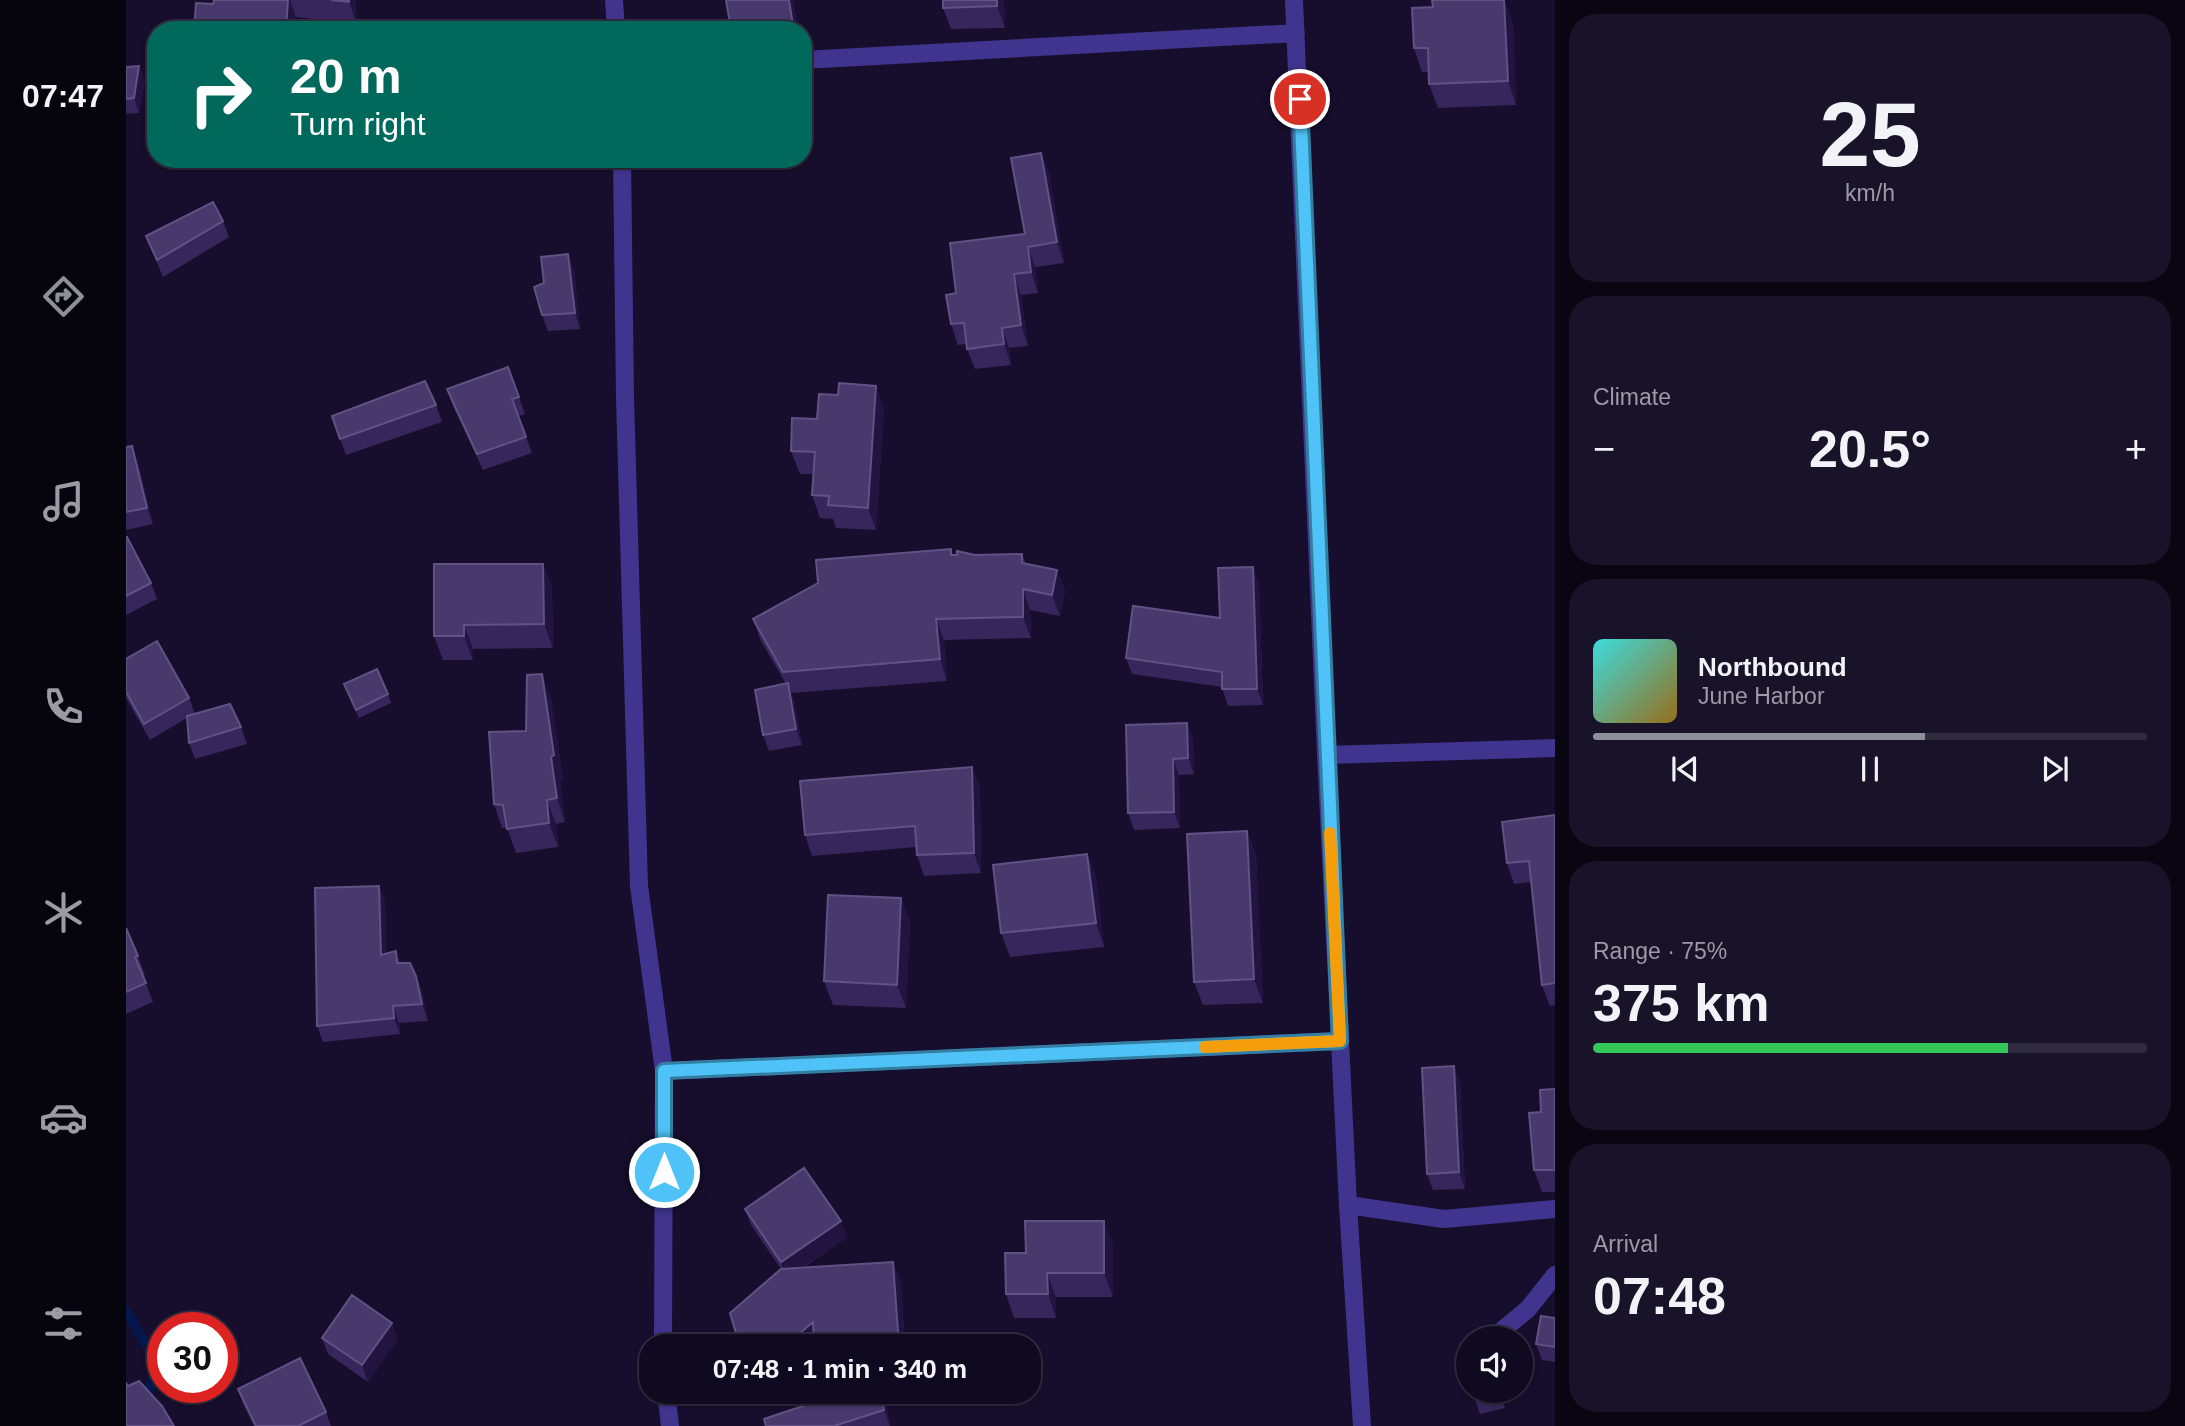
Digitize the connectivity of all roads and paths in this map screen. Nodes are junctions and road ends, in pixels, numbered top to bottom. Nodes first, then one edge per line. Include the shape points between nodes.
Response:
1 (614, 0) edge
2 (1294, 0) edge
3 (615, 21) edge
4 (1296, 33) junction
5 (812, 60) edge
6 (622, 168) edge
7 (1555, 748) edge
8 (1326, 755) junction
9 (1340, 1041) junction
10 (664, 1071) junction
11 (1348, 1205) junction
12 (1555, 1209) edge
13 (1555, 1275) edge
14 (1507, 1326) edge
15 (663, 1334) edge
16 (667, 1404) edge
17 (670, 1426) edge
18 (1362, 1426) edge

1 - 3 street
2 - 4 street
4 - 5 street
4 - 8 street
6 - 10 street via 639,886
7 - 8 street
8 - 9 street
9 - 10 street
9 - 11 street
10 - 15 street
11 - 12 street via 1444,1219
11 - 18 street
13 - 14 street
16 - 17 street

